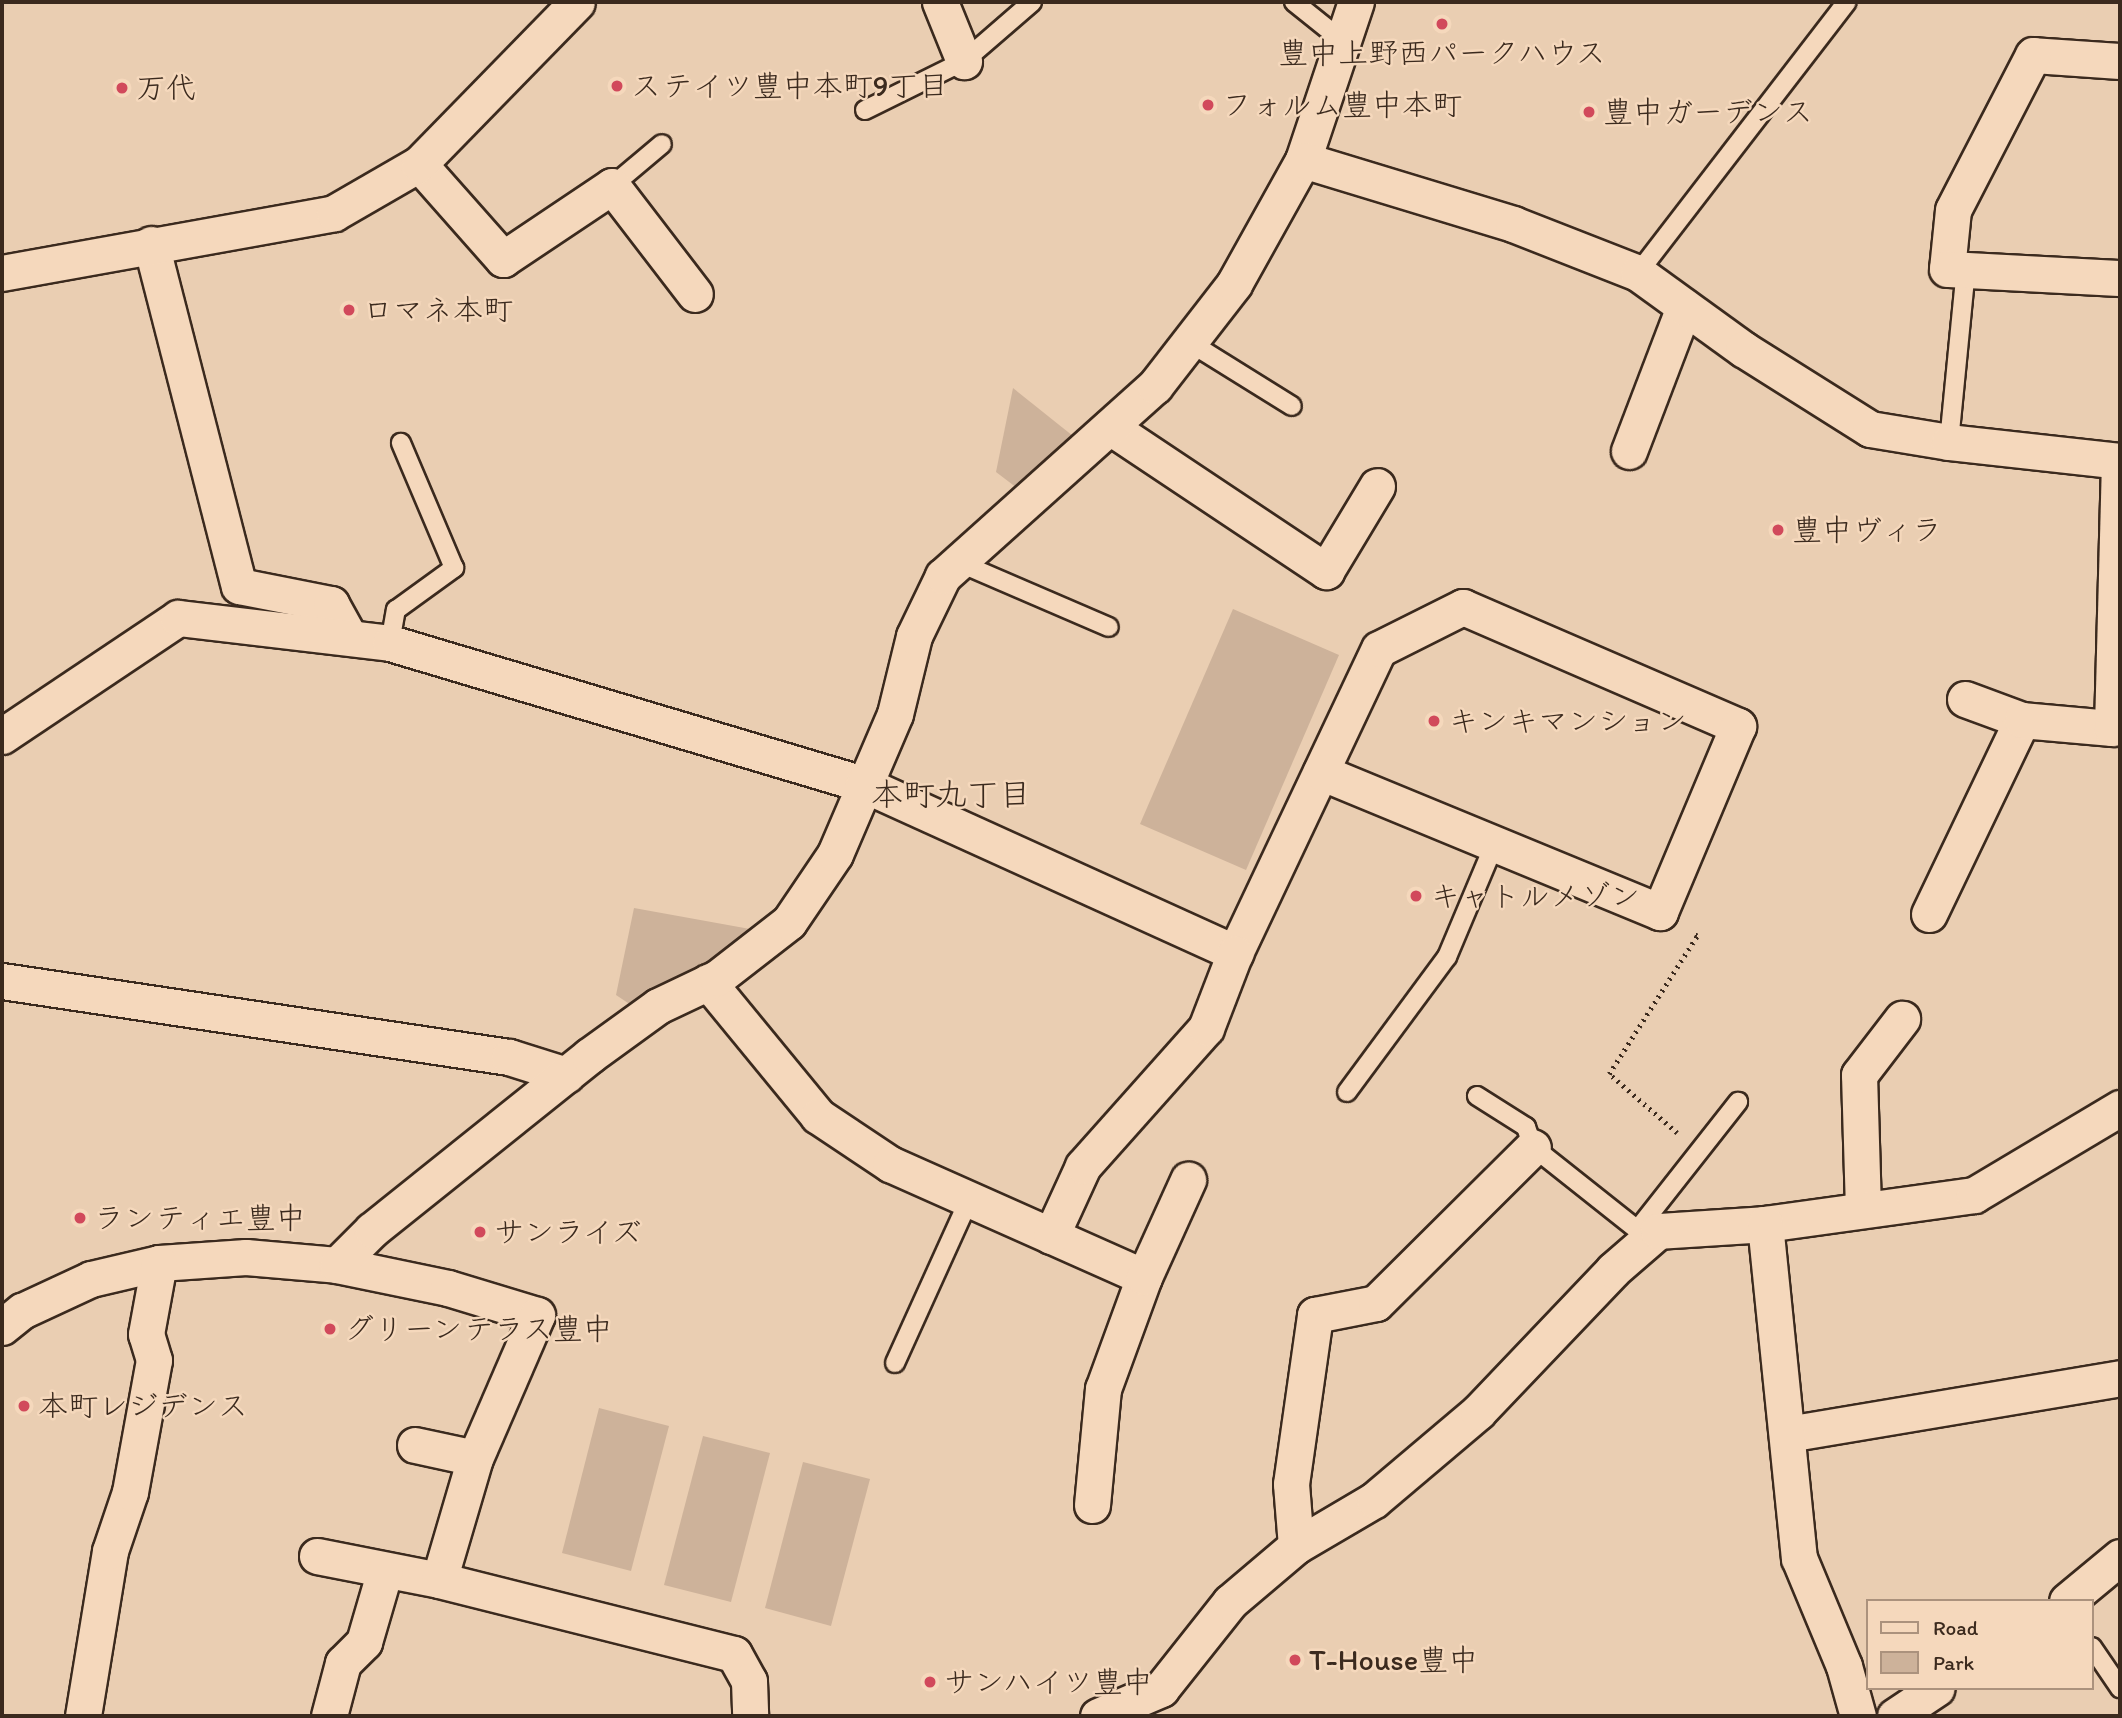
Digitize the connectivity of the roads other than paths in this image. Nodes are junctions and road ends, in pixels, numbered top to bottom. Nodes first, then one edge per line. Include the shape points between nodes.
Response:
1 (940, 2) edge
2 (1032, 2) edge
3 (1294, 2) edge
4 (1356, 2) edge
5 (1847, 2) edge
6 (571, 4) edge
7 (1344, 42) junction
8 (964, 61) junction
9 (2120, 61) edge
10 (865, 110) dead end
11 (662, 144) dead end
12 (1303, 160) junction
13 (419, 164) junction
14 (612, 186) junction
15 (151, 244) junction
16 (1966, 270) junction
17 (2, 273) edge
18 (1638, 273) junction
19 (2120, 278) edge
20 (695, 294) dead end
21 (1684, 307) junction
22 (1189, 341) junction
23 (1292, 406) dead end
24 (1110, 427) junction
25 (1949, 442) junction
26 (401, 443) dead end
27 (1629, 452) dead end
28 (2120, 461) edge
29 (1377, 486) dead end
30 (958, 562) junction
31 (1110, 627) dead end
32 (349, 637) junction
33 (390, 643) junction
34 (1965, 699) dead end
35 (2022, 720) junction
36 (2, 736) edge
37 (1321, 772) junction
38 (863, 784) junction
39 (1495, 843) junction
40 (1929, 914) dead end
41 (1235, 953) junction
42 (2, 981) edge
43 (708, 982) junction
44 (1902, 1019) dead end
45 (566, 1075) junction
46 (1346, 1092) dead end
47 (1477, 1097) dead end
48 (1738, 1102) dead end
49 (2120, 1108) edge
50 (1533, 1147) junction
51 (1188, 1180) dead end
52 (969, 1200) junction
53 (1863, 1209) junction
54 (1765, 1224) junction
55 (1643, 1234) junction
56 (1051, 1236) junction
57 (159, 1263) junction
58 (337, 1265) junction
59 (1144, 1278) junction
60 (2, 1327) edge
61 (895, 1363) dead end
62 (2120, 1378) edge
63 (1787, 1434) junction
64 (415, 1445) dead end
65 (475, 1458) junction
66 (1092, 1505) dead end
67 (1296, 1546) junction
68 (317, 1556) dead end
69 (2120, 1558) edge
70 (385, 1570) junction
71 (439, 1580) junction
72 (2069, 1599) edge
73 (2094, 1650) edge
74 (2120, 1688) edge
75 (1934, 1690) edge
76 (83, 1716) edge
77 (329, 1716) edge
78 (750, 1716) edge
79 (1098, 1716) edge
80 (1858, 1716) edge
81 (1895, 1716) edge

1 - 8 street
2 - 8 lane
3 - 7 lane
4 - 7 street
5 - 18 lane
6 - 13 street
7 - 12 street
8 - 10 lane
9 - 16 street via 2033,55 1953,210 1947,268
11 - 14 lane
12 - 18 street via 1513,225
12 - 22 street via 1234,284
13 - 14 street via 503,259
13 - 15 street via 334,213
14 - 20 street
15 - 17 street
15 - 32 street via 239,586 331,604
16 - 19 street
16 - 25 lane
18 - 21 street
21 - 25 street via 1870,429
21 - 27 street
22 - 23 lane
22 - 24 street via 1155,386
24 - 29 street via 1326,571
24 - 30 street
25 - 28 street
26 - 33 lane via 454,568 396,610
28 - 35 street via 2112,728
30 - 31 lane
30 - 38 street via 943,576 914,636 895,715
32 - 33 street
32 - 36 street via 178,618
33 - 38 street
34 - 35 street
35 - 40 street
37 - 39 street
37 - 39 street via 1378,649 1463,607 1738,726 1660,912
37 - 41 street
38 - 41 street
38 - 43 street via 835,854 789,922
39 - 46 lane via 1447,957
41 - 56 street via 1206,1028 1083,1166
42 - 45 street via 509,1057
43 - 45 street via 658,1006
43 - 52 street via 818,1116 890,1164
44 - 53 street via 1859,1075
45 - 58 street via 372,1230
47 - 50 lane via 1526,1126
48 - 55 lane
49 - 53 street via 1974,1195
50 - 55 lane
50 - 67 street via 1376,1303 1315,1315 1291,1484
51 - 59 street
52 - 56 street
52 - 61 lane
53 - 54 street
54 - 55 street
54 - 63 street
55 - 67 street via 1478,1412 1374,1500
56 - 59 street
57 - 58 street via 247,1257
57 - 60 street via 91,1279 22,1311
57 - 76 street via 146,1334 154,1360 130,1492 110,1551
58 - 65 street via 448,1288 537,1315
59 - 66 street via 1103,1389
62 - 63 street
63 - 80 street via 1798,1558 1844,1665
64 - 65 street
65 - 71 street
67 - 79 street via 1230,1602 1161,1689
68 - 70 street
69 - 72 street
70 - 71 street
70 - 77 street via 364,1642 343,1663
71 - 78 street via 734,1654 749,1681
73 - 74 lane
75 - 81 street

